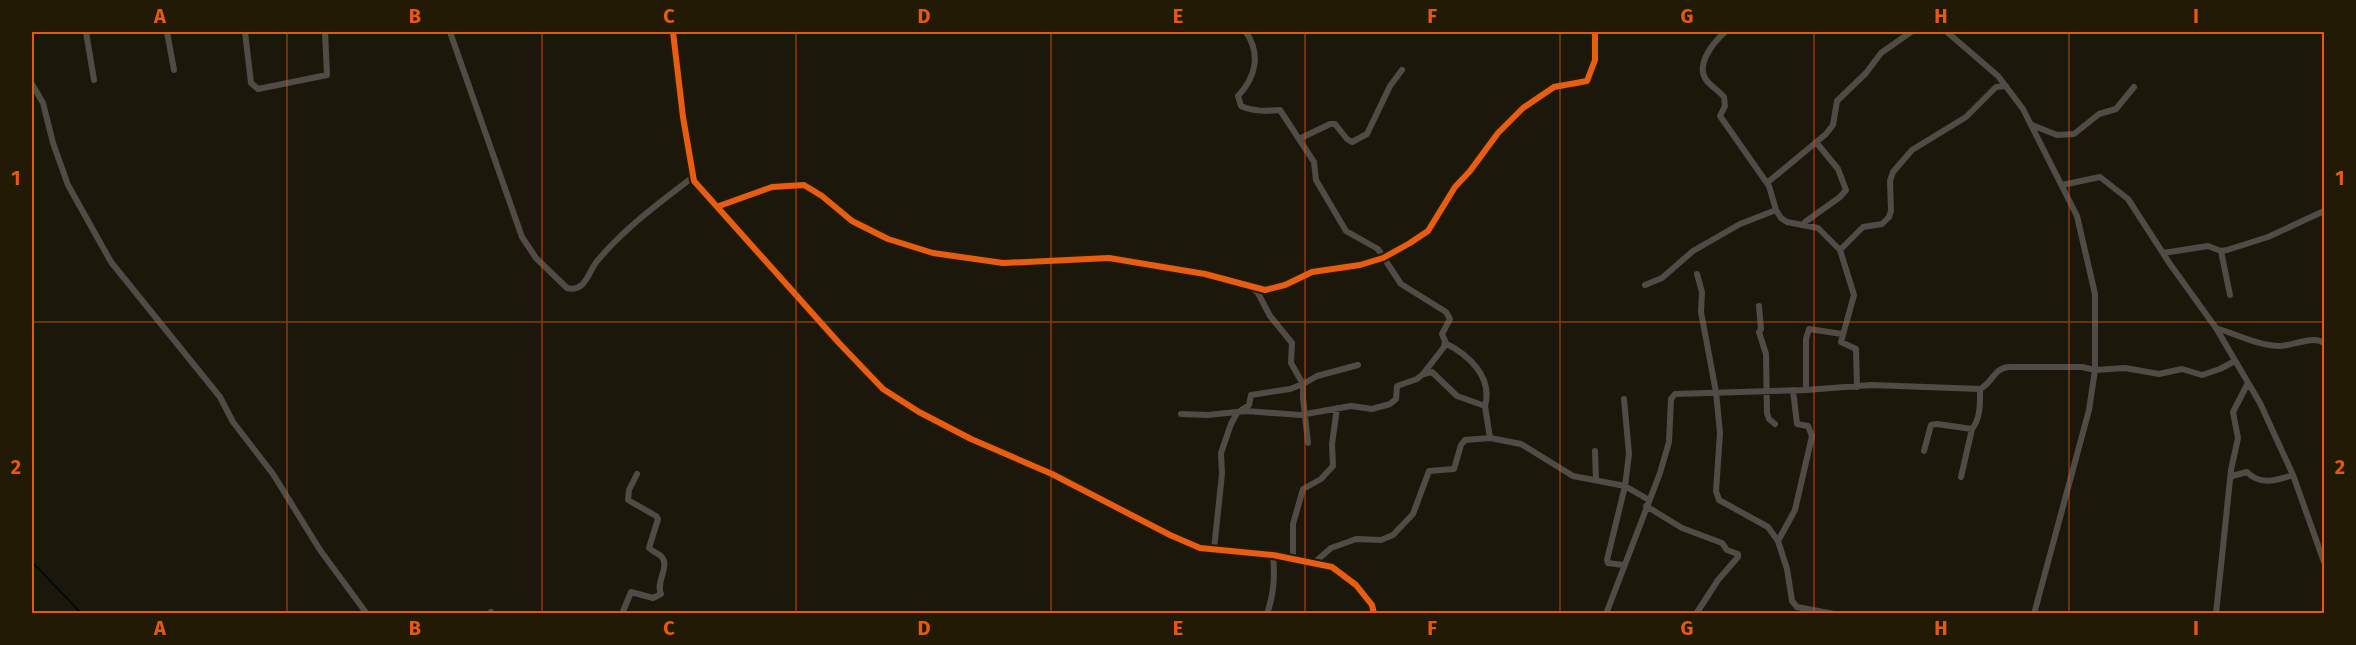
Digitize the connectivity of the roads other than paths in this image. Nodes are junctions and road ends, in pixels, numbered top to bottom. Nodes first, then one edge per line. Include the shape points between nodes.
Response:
1 (86, 32) edge
2 (167, 32) edge
3 (244, 32) edge
4 (325, 32) edge
5 (450, 32) edge
6 (674, 32) edge
7 (1246, 32) edge
8 (1595, 32) edge
9 (1725, 32) edge
10 (1911, 32) edge
11 (1947, 32) edge
12 (174, 70) dead end
13 (1402, 70) dead end
14 (94, 80) dead end
15 (32, 84) edge
16 (2006, 86) junction
17 (2134, 87) dead end
18 (2031, 124) junction
19 (1299, 139) junction
20 (1816, 142) junction
21 (693, 177) junction
22 (1767, 183) junction
23 (2062, 184) junction
24 (719, 206) junction
25 (1776, 210) junction
26 (2325, 212) edge
27 (1805, 225) junction
28 (1840, 250) junction
29 (2221, 251) junction
30 (2163, 253) junction
31 (1383, 258) junction
32 (1697, 274) dead end
33 (1645, 285) dead end
34 (1251, 286) junction
35 (2230, 295) dead end
36 (1759, 306) dead end
37 (2216, 328) junction
38 (1842, 334) junction
39 (1445, 343) junction
40 (2325, 343) edge
41 (2235, 361) junction
42 (1358, 365) dead end
43 (2095, 370) junction
44 (1423, 374) junction
45 (2248, 383) junction
46 (1303, 384) junction
47 (1857, 387) junction
48 (1980, 388) junction
49 (1793, 390) junction
50 (1806, 390) junction
51 (1765, 391) junction
52 (1716, 392) junction
53 (1624, 399) dead end
54 (1485, 406) junction
55 (1337, 408) junction
56 (1237, 413) junction
57 (1181, 414) dead end
58 (1304, 414) junction
59 (1775, 424) dead end
60 (1972, 429) junction
61 (1490, 438) junction
62 (1308, 443) dead end
63 (1595, 451) dead end
64 (1923, 451) dead end
65 (637, 474) dead end
66 (2232, 476) junction
67 (2293, 476) junction
68 (1961, 477) dead end
69 (1596, 480) junction
70 (1625, 486) junction
71 (1648, 503) junction
72 (1778, 541) junction
73 (1214, 549) junction
74 (2322, 549) edge
75 (1273, 555) junction
76 (1293, 559) junction
77 (1315, 562) junction
78 (2325, 562) edge
79 (1623, 565) junction
80 (367, 614) edge
81 (622, 614) edge
82 (1267, 614) edge
83 (1374, 614) edge
84 (1606, 614) edge
85 (1696, 614) edge
86 (1834, 614) edge
87 (2034, 614) edge
88 (2216, 614) edge

1 - 14 street
2 - 12 street
3 - 4 street via 251,83 258,89 327,75
5 - 21 street via 522,237 536,258 567,288 580,288 590,269 614,243
6 - 21 street
7 - 19 street via 1253,43 1254,66 1238,101 1249,110 1280,110
8 - 31 street via 1595,60 1587,81 1554,87 1522,108 1462,177 1428,231
9 - 22 street via 1708,51 1704,74 1724,97 1720,116
10 - 20 street via 1881,53 1866,74 1837,101 1833,125
11 - 16 street
13 - 19 street via 1367,134 1352,142 1335,124 1330,124
15 - 80 street via 43,104 68,185 116,271 220,397 233,422 273,474 320,550
16 - 18 street
16 - 28 street via 1996,87 1966,117 1912,150 1893,172 1889,218 1882,224 1863,227
17 - 18 street via 2116,109 2099,114 2074,134 2057,135
18 - 23 street
19 - 31 street via 1314,162 1316,180 1346,231 1378,249
20 - 22 street
20 - 27 street via 1838,169 1846,190
21 - 24 street
22 - 25 street
23 - 30 street via 2103,178 2128,199
23 - 43 street via 2077,216 2095,294
24 - 34 street via 772,188 804,185 852,221 888,239 933,253 1003,263 1109,258
24 - 73 street via 839,343 889,393 971,439 1052,474 1170,535 1200,548
25 - 27 street via 1787,222
25 - 33 street via 1740,224 1693,251 1662,278
26 - 29 street via 2255,242
27 - 28 street via 1824,232
28 - 38 street via 1854,295
29 - 30 street via 2208,246
29 - 35 street
30 - 37 street
31 - 34 street via 1312,272 1264,290
31 - 39 street via 1401,284 1446,312 1450,318 1442,334
32 - 52 street
34 - 46 street via 1290,339 1291,363
36 - 51 street via 1759,332 1766,354
37 - 40 street via 2268,345 2312,340
37 - 41 street
38 - 47 street via 1840,342 1856,349
38 - 50 street via 1809,329
39 - 44 street
39 - 54 street via 1465,355 1481,374 1486,388
41 - 43 street via 2202,375 2182,369 2159,374 2125,368
41 - 45 street
42 - 46 street
43 - 48 street via 2001,368
43 - 87 street via 2081,445
44 - 54 street via 1432,372 1461,398
44 - 55 street via 1396,386 1396,399 1390,404 1372,409
45 - 66 street via 2233,412 2238,438
45 - 67 street
46 - 56 street via 1251,395 1249,405
46 - 58 street
47 - 48 street
47 - 50 street
48 - 60 street via 1980,405
49 - 50 street
49 - 51 street
49 - 72 street via 1797,424 1808,426 1812,436 1795,510
51 - 52 street
51 - 59 street via 1769,419
52 - 71 street via 1675,394 1671,399 1669,441
52 - 72 street via 1719,500 1768,527
53 - 70 street via 1629,454
54 - 61 street
55 - 58 street
55 - 76 street via 1333,466 1321,479 1303,489 1293,524
56 - 57 street
56 - 58 street
56 - 73 street via 1221,453
58 - 62 street
60 - 64 street via 1931,425
60 - 68 street
61 - 69 street via 1521,444 1573,476
61 - 77 street via 1465,440 1454,469 1429,471 1413,514 1393,535 1381,540 1356,539 1331,548
63 - 69 street
65 - 81 street via 628,500 656,516 649,548 660,556 664,566 661,594 653,598 631,592
66 - 67 street via 2247,472 2259,480 2271,481
66 - 88 street
67 - 74 street
69 - 70 street
70 - 71 street
70 - 79 street via 1606,560
71 - 79 street
71 - 85 street via 1682,528 1722,543 1738,554
72 - 86 street via 1792,601 1797,607
73 - 75 street
74 - 78 street
75 - 76 street
75 - 82 street via 1274,586
76 - 77 street
77 - 83 street via 1345,574 1365,596
79 - 84 street

